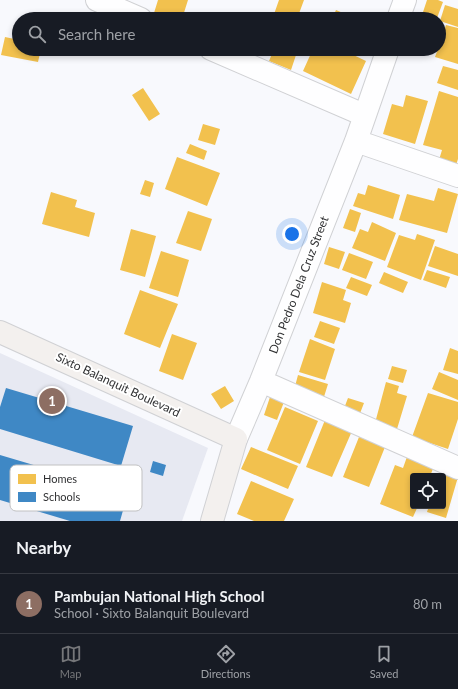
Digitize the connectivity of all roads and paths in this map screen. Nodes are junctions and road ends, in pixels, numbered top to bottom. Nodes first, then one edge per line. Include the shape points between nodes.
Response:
1 (97, 0) edge
2 (405, 0) edge
3 (125, 12) edge
4 (401, 12) edge
5 (227, 56) edge
6 (385, 56) edge
7 (364, 115) junction
8 (356, 141) junction
9 (458, 176) edge
10 (0, 332) edge
11 (261, 381) junction
12 (236, 439) junction
13 (458, 468) edge
14 (212, 521) edge

1 - 3 street
2 - 4 street
5 - 7 street
6 - 7 street, Don Pedro Dela Cruz Street
7 - 8 street, Don Pedro Dela Cruz Street
8 - 9 street
8 - 11 street, Don Pedro Dela Cruz Street
10 - 12 street, Sixto Balanquit Boulevard
11 - 12 street, Don Pedro Dela Cruz Street
11 - 13 street
12 - 14 street, Don Pedro Dela Cruz Street

